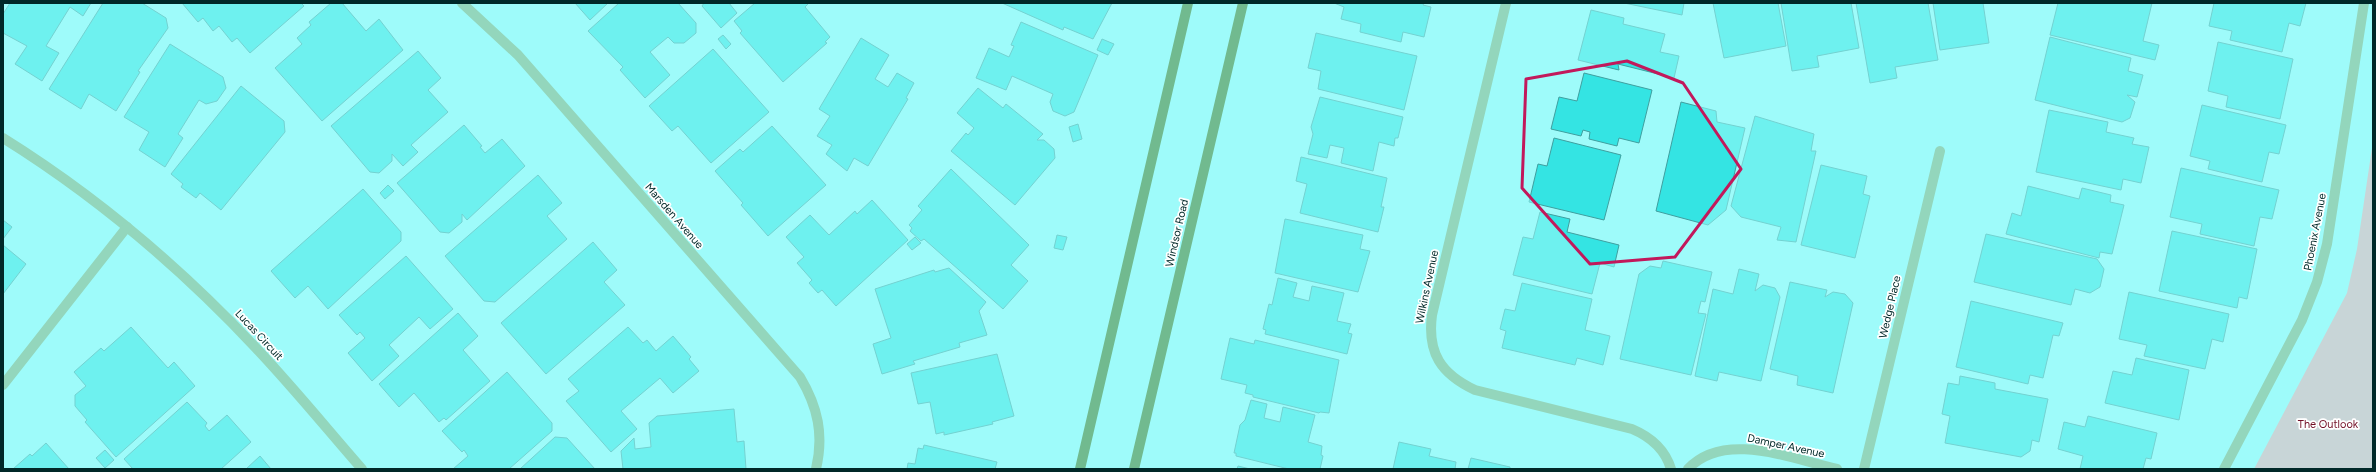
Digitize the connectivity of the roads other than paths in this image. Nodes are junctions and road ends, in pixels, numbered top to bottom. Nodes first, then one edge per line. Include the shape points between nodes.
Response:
1 (462, 3) edge
2 (1188, 3) edge
3 (1243, 3) edge
4 (1506, 3) edge
5 (2364, 3) edge
6 (3, 138) edge
7 (1940, 151) dead end
8 (127, 227) junction
9 (3, 385) edge
10 (362, 469) edge
11 (816, 469) edge
12 (1080, 469) edge
13 (1134, 469) edge
14 (1671, 469) edge
15 (1688, 469) edge
16 (1836, 469) edge
17 (1864, 469) edge
18 (2224, 469) edge

1 - 11 street, Marsden Avenue via 518,55 800,377 811,396 818,417 820,438
2 - 12 main road
3 - 13 main road, Windsor Road
4 - 14 street, Wilkins Avenue via 1432,315 1430,331 1433,347 1449,374 1462,384 1475,390 1632,429 1652,440 1665,455
5 - 18 street, Phoenix Avenue via 2327,244 2318,282 2302,320
6 - 8 street, Lucas Circuit via 51,168
7 - 17 street, Wedge Place
8 - 9 street
8 - 10 street, Lucas Circuit via 171,264 256,348
15 - 16 street, Damper Avenue via 1707,455 1723,449 1740,448

